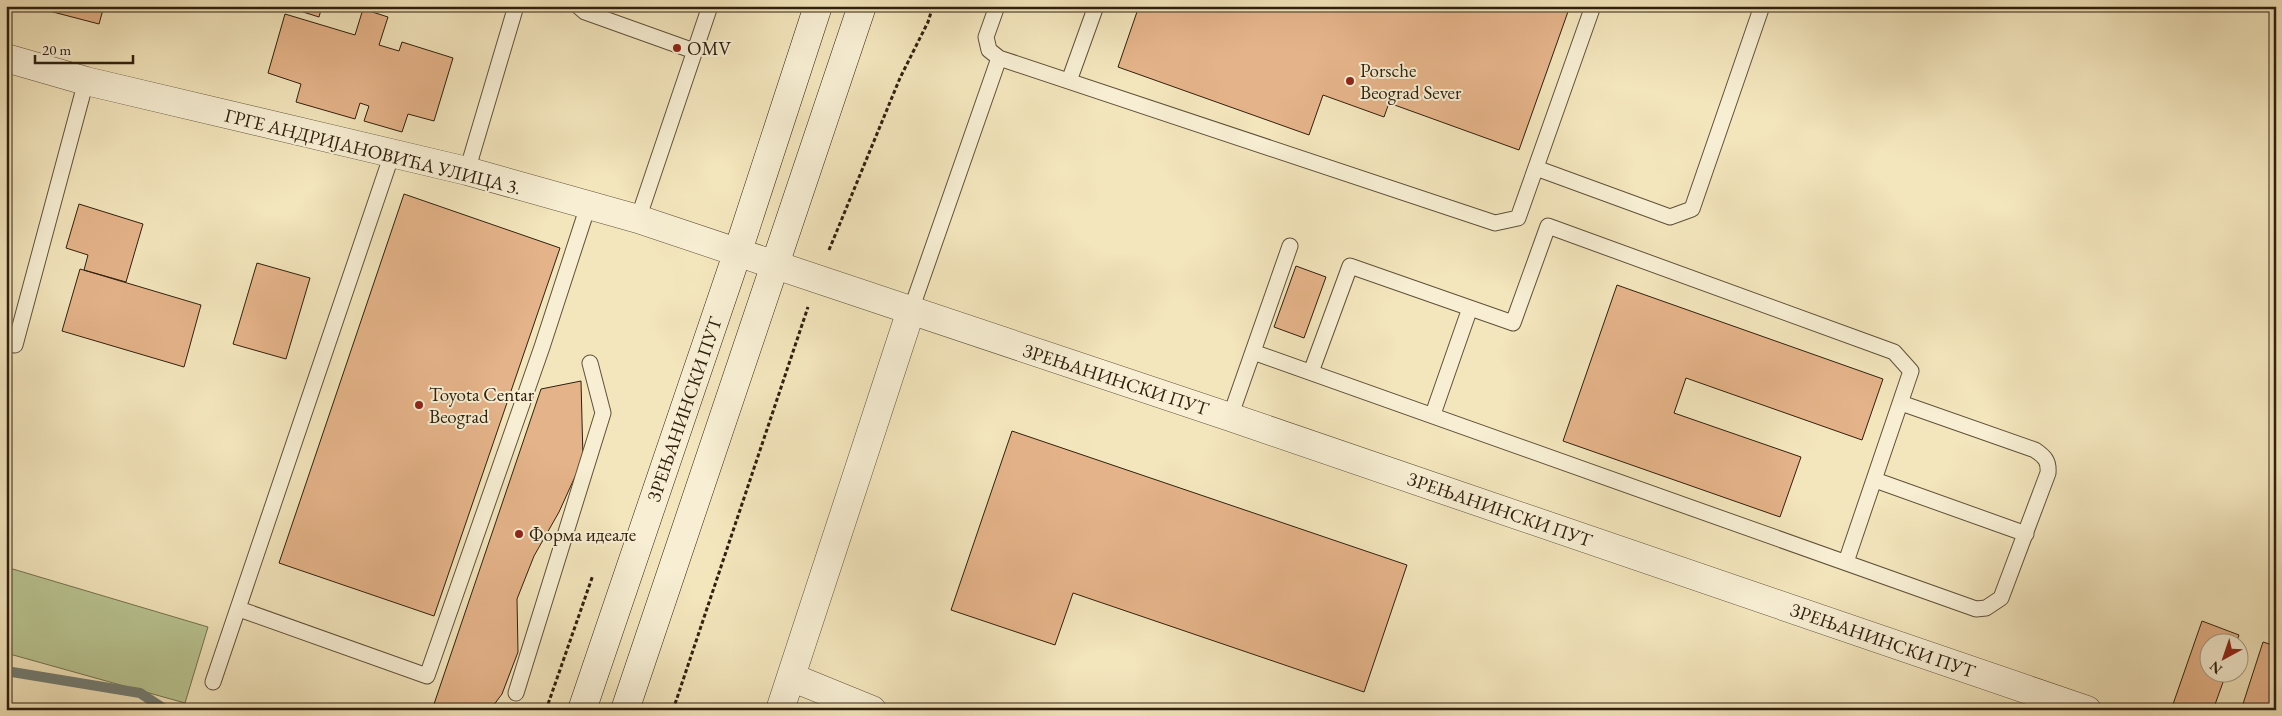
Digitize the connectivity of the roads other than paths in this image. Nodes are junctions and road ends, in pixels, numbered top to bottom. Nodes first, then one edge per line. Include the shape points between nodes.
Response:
1 (516, 6) edge
2 (578, 6) edge
3 (710, 6) edge
4 (818, 6) edge
5 (862, 6) edge
6 (997, 6) edge
7 (1096, 6) edge
8 (1593, 6) edge
9 (1762, 6) edge
10 (694, 50) junction
11 (6, 58) edge
12 (999, 58) junction
13 (86, 81) junction
14 (1069, 81) junction
15 (392, 154) junction
16 (1536, 168) junction
17 (467, 171) junction
18 (588, 206) junction
19 (638, 219) junction
20 (1290, 246) dead end
21 (738, 251) junction
22 (775, 263) junction
23 (1470, 308) junction
24 (911, 310) junction
25 (14, 345) dead end
26 (1253, 352) junction
27 (590, 363) dead end
28 (1311, 372) junction
29 (1901, 403) junction
30 (1433, 414) junction
31 (1230, 417) junction
32 (1875, 480) junction
33 (2026, 534) junction
34 (1846, 562) junction
35 (239, 609) junction
36 (791, 677) junction
37 (213, 682) dead end
38 (516, 693) dead end
39 (582, 710) edge
40 (625, 710) edge
41 (780, 710) edge
42 (872, 710) edge
43 (2087, 710) edge

1 - 17 lane
2 - 10 lane via 585,12
3 - 10 lane
4 - 21 street, ЗРЕЊАНИНСКИ ПУТ
5 - 22 street, ЗРЕЊАНИНСКИ ПУТ
6 - 12 lane via 986,37 989,50
7 - 14 lane
8 - 16 lane
9 - 16 lane via 1692,208 1670,217
10 - 19 lane
11 - 13 street, ГРГЕ АНДРИЈАНОВИЋА УЛИЦА 3.
12 - 14 lane
12 - 24 lane
13 - 15 street, ГРГЕ АНДРИЈАНОВИЋА УЛИЦА 3.
13 - 25 lane
14 - 16 lane via 1495,223 1518,218
15 - 17 street, ГРГЕ АНДРИЈАНОВИЋА УЛИЦА 3.
15 - 35 lane
17 - 18 street, ГРГЕ АНДРИЈАНОВИЋА УЛИЦА 3.
18 - 19 street, ГРГЕ АНДРИЈАНОВИЋА УЛИЦА 3.
18 - 35 lane via 427,676
19 - 21 street, ГРГЕ АНДРИЈАНОВИЋА УЛИЦА 3.
20 - 26 lane
21 - 22 street, ЗРЕЊАНИНСКИ ПУТ
21 - 39 street, ЗРЕЊАНИНСКИ ПУТ
22 - 24 street, ЗРЕЊАНИНСКИ ПУТ
22 - 40 street, ЗРЕЊАНИНСКИ ПУТ
23 - 28 lane via 1350,266
23 - 29 lane via 1513,323 1548,226 1894,352 1911,371
23 - 30 lane
24 - 31 street, ЗРЕЊАНИНСКИ ПУТ
24 - 36 street
26 - 28 lane
26 - 31 lane
27 - 38 lane via 604,413
28 - 30 lane
29 - 32 lane
29 - 33 lane via 2036,450 2045,457 2048,473
30 - 34 lane
31 - 43 street, ЗРЕЊАНИНСКИ ПУТ
32 - 33 lane
32 - 34 lane
33 - 34 lane via 2001,598 1986,608 1976,609
35 - 37 lane
36 - 41 street
36 - 42 street

